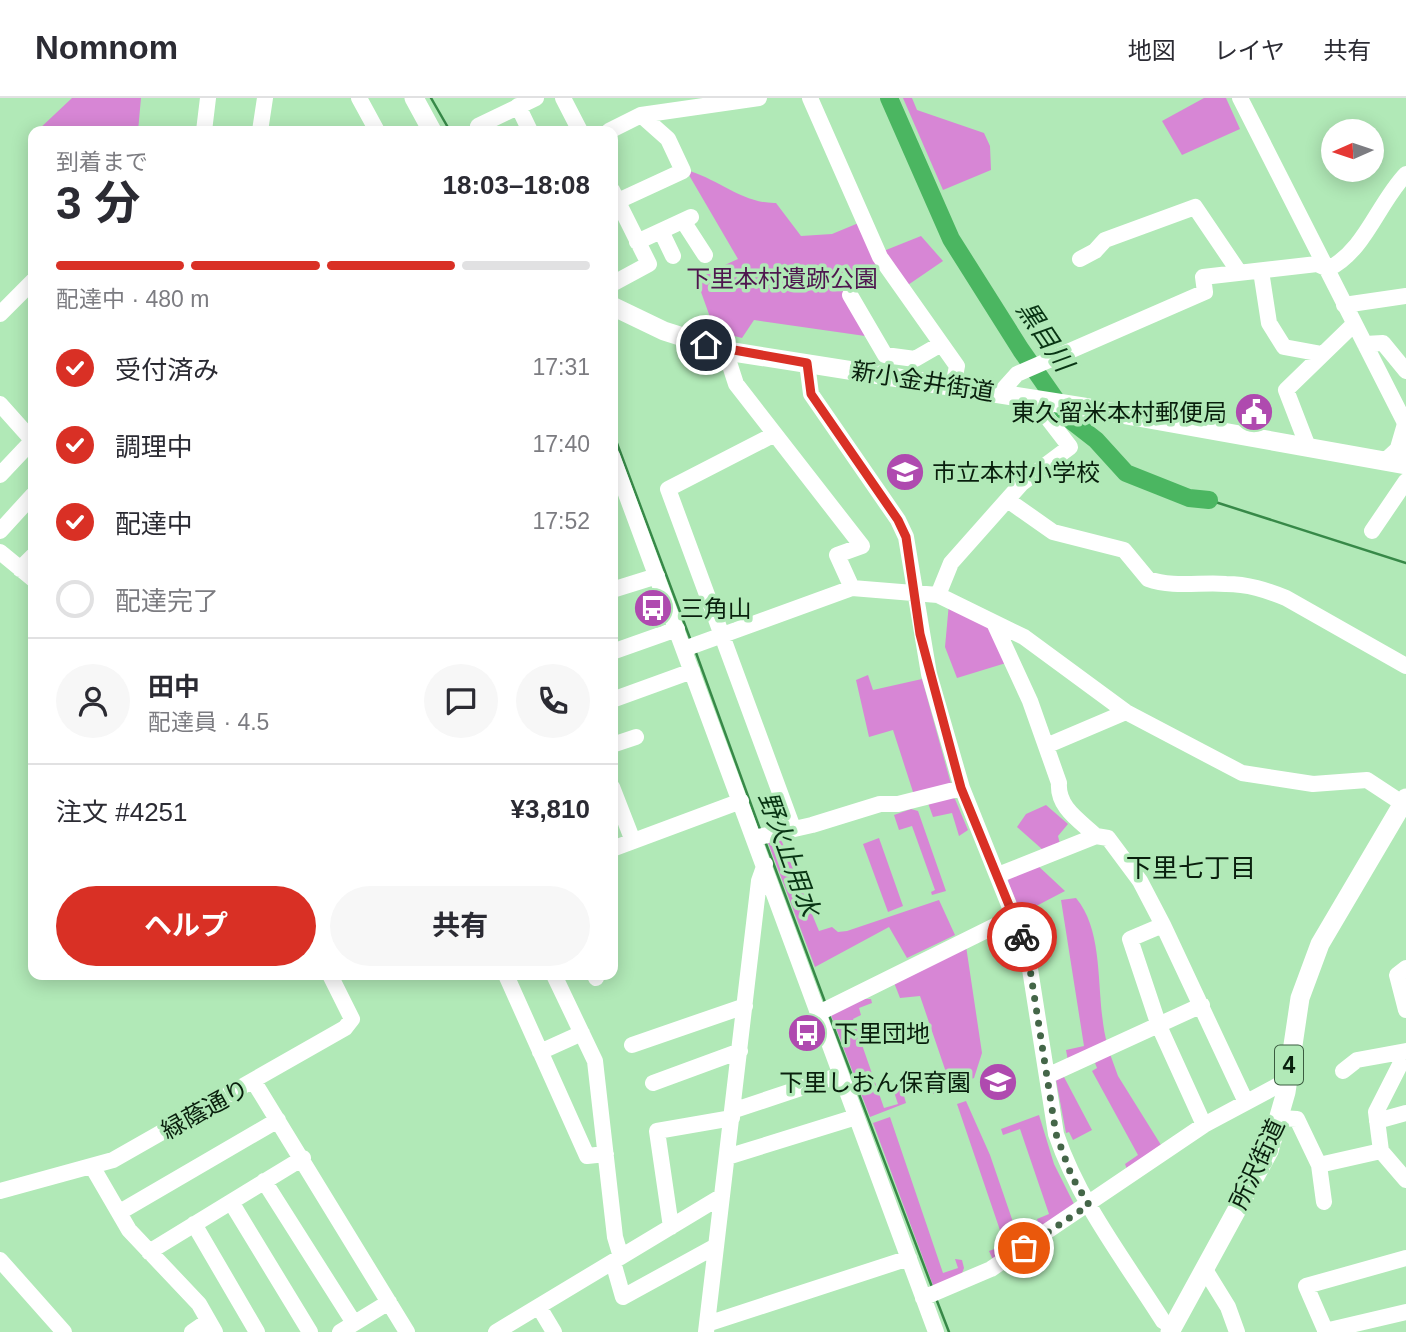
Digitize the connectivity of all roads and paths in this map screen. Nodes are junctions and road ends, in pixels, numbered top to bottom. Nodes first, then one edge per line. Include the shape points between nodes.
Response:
1 (208, 98) edge
2 (265, 98) edge
3 (359, 98) edge
4 (414, 98) edge
5 (536, 98) edge
6 (563, 98) edge
7 (759, 98) edge
8 (810, 98) edge
9 (1240, 98) edge
10 (707, 101) edge
11 (518, 106) junction
12 (641, 115) junction
13 (205, 126) edge
14 (261, 126) edge
15 (374, 126) edge
16 (429, 126) edge
17 (478, 126) edge
18 (528, 126) edge
19 (577, 126) edge
20 (618, 126) edge
21 (1406, 174) edge
22 (618, 194) edge
23 (620, 225) edge
24 (661, 232) junction
25 (637, 242) junction
26 (705, 255) dead end
27 (674, 256) dead end
28 (1080, 259) dead end
29 (1328, 269) junction
30 (1261, 271) junction
31 (1239, 272) junction
32 (618, 281) edge
33 (28, 285) edge
34 (850, 295) dead end
35 (1406, 296) edge
36 (3, 304) edge
37 (1344, 305) junction
38 (618, 309) edge
39 (1354, 324) junction
40 (941, 344) junction
41 (1365, 344) junction
42 (725, 350) junction
43 (1322, 354) junction
44 (807, 363) junction
45 (1406, 371) edge
46 (953, 386) junction
47 (1000, 393) junction
48 (1037, 399) junction
49 (1, 409) edge
50 (1406, 425) edge
51 (773, 435) junction
52 (28, 436) edge
53 (28, 446) edge
54 (1308, 447) junction
55 (1396, 463) edge
56 (618, 472) edge
57 (0, 475) edge
58 (1406, 481) edge
59 (28, 500) edge
60 (1009, 501) junction
61 (0, 531) edge
62 (1372, 531) dead end
63 (0, 552) edge
64 (27, 574) edge
65 (657, 576) junction
66 (618, 588) edge
67 (852, 588) junction
68 (938, 595) junction
69 (914, 596) junction
70 (995, 625) junction
71 (677, 629) junction
72 (721, 636) junction
73 (690, 647) junction
74 (618, 650) edge
75 (1406, 666) edge
76 (692, 671) junction
77 (618, 697) edge
78 (1126, 712) junction
79 (636, 737) dead end
80 (618, 743) edge
81 (1046, 747) junction
82 (961, 788) junction
83 (741, 801) junction
84 (1404, 801) edge
85 (618, 802) edge
86 (793, 828) junction
87 (1096, 836) junction
88 (759, 837) junction
89 (633, 841) junction
90 (618, 847) edge
91 (765, 864) junction
92 (998, 875) junction
93 (1015, 916) junction
94 (1163, 925) junction
95 (1406, 968) edge
96 (332, 980) edge
97 (508, 980) edge
98 (556, 980) edge
99 (745, 1006) junction
100 (1202, 1006) junction
101 (824, 1010) junction
102 (1406, 1010) edge
103 (1159, 1026) junction
104 (582, 1033) junction
105 (632, 1045) dead end
106 (740, 1051) junction
107 (540, 1052) junction
108 (1404, 1061) edge
109 (1343, 1071) dead end
110 (840, 1075) junction
111 (1047, 1076) junction
112 (1288, 1080) junction
113 (254, 1082) junction
114 (653, 1083) dead end
115 (1245, 1100) junction
116 (1406, 1113) edge
117 (732, 1114) junction
118 (856, 1117) junction
119 (1281, 1118) junction
120 (278, 1120) junction
121 (1377, 1121) junction
122 (1204, 1125) junction
123 (1381, 1151) junction
124 (606, 1154) junction
125 (727, 1157) junction
126 (303, 1158) junction
127 (1318, 1165) junction
128 (93, 1168) junction
129 (1403, 1173) edge
130 (264, 1181) junction
131 (0, 1191) edge
132 (722, 1196) junction
133 (231, 1202) junction
134 (1324, 1202) dead end
135 (1089, 1205) junction
136 (120, 1212) junction
137 (194, 1224) junction
138 (671, 1227) junction
139 (716, 1247) junction
140 (149, 1252) junction
141 (909, 1258) junction
142 (1406, 1258) edge
143 (617, 1259) junction
144 (0, 1260) edge
145 (1204, 1268) junction
146 (923, 1298) junction
147 (388, 1302) junction
148 (539, 1307) junction
149 (1406, 1312) edge
150 (212, 1326) edge
151 (347, 1328) edge
152 (707, 1328) edge
153 (1172, 1330) edge
154 (1325, 1331) edge
155 (64, 1332) edge
156 (192, 1332) edge
157 (257, 1332) edge
158 (310, 1332) edge
159 (407, 1332) edge
160 (496, 1332) edge
161 (554, 1332) edge
162 (936, 1332) edge
163 (1237, 1332) edge

1 - 13 street
2 - 14 street
3 - 15 street
4 - 16 main road
5 - 11 street
6 - 19 street
7 - 10 street
8 - 40 street via 880,257
9 - 29 street
10 - 12 street
11 - 17 street
11 - 18 street
12 - 20 street
12 - 22 street via 668,139 683,171
21 - 29 street via 1352,252
23 - 25 street
24 - 25 street
24 - 26 street via 687,219
24 - 27 street
25 - 32 street via 649,264
28 - 31 street via 1105,240 1195,207
29 - 30 street via 1317,264
29 - 37 street
30 - 31 street
30 - 43 street via 1269,323 1284,347
31 - 47 street via 1203,277 1205,292 1017,374
33 - 36 street
34 - 40 street via 885,355 915,359
35 - 37 street
37 - 39 street
38 - 42 main road, 新小金井街道 via 664,331
39 - 41 street
39 - 43 street
40 - 46 street via 957,366
41 - 45 street via 1383,344
41 - 50 street
42 - 44 main road, 新小金井街道
42 - 51 street via 736,384
43 - 54 street via 1286,390
44 - 46 main road, 新小金井街道
44 - 69 street via 811,394 906,537
46 - 47 main road, 新小金井街道
47 - 48 main road, 新小金井街道
48 - 54 main road, 新小金井街道
48 - 60 street via 1070,447 1022,483
49 - 52 street
50 - 55 main road
51 - 67 street via 862,546 836,555
51 - 72 street via 668,489
53 - 57 street
54 - 55 main road, 新小金井街道
56 - 65 street
58 - 62 street
59 - 61 street
60 - 68 street via 951,563
60 - 75 street via 1054,531 1124,550 1148,579 1265,590
63 - 64 street
65 - 66 street
65 - 71 street
67 - 69 street
67 - 72 street
68 - 69 street
68 - 70 street
69 - 82 street via 929,674
70 - 78 street via 1055,657
70 - 81 street
71 - 73 street
71 - 74 street
72 - 73 street
72 - 86 street
73 - 76 street
76 - 77 street
76 - 83 street
78 - 81 street
78 - 84 street via 1242,774 1312,784 1367,780
79 - 80 street
81 - 87 street via 1063,805
82 - 86 street
82 - 92 street
83 - 88 street
83 - 89 street
84 - 112 main road, 所沢街道 / 4 via 1316,953 1300,998
85 - 89 street
86 - 88 street
87 - 92 street
87 - 94 street via 1108,838 1140,881
88 - 91 street
89 - 90 street
91 - 99 street via 759,881
91 - 101 street
92 - 93 street
93 - 101 street
93 - 111 street via 1027,950
94 - 100 street
94 - 103 street via 1130,939
95 - 102 street via 1396,975
96 - 113 street, 緑蔭通り via 352,1019 349,1025
97 - 107 street
98 - 104 street
99 - 105 street
99 - 106 street
100 - 103 street
100 - 115 street
101 - 110 street
103 - 111 street
103 - 122 street
104 - 107 street
104 - 124 street via 595,1061
106 - 114 street
106 - 117 street
107 - 124 street via 587,1156
108 - 109 street via 1357,1060
108 - 121 street via 1382,1097
110 - 117 street
110 - 118 street
111 - 135 street via 1056,1134 1072,1177
112 - 115 street
112 - 119 main road, 所沢街道 / 4
113 - 120 street
113 - 128 street, 緑蔭通り
115 - 122 street
116 - 121 street
117 - 125 street
117 - 138 street via 657,1131
118 - 125 street
118 - 141 street
119 - 127 street via 1297,1119
119 - 145 main road, 所沢街道 / 4 via 1269,1151
120 - 126 street
120 - 136 street
121 - 123 street
122 - 135 street
123 - 127 street
123 - 129 street
124 - 143 street
125 - 132 street
126 - 130 street
126 - 147 street
127 - 134 street
128 - 131 street, 緑蔭通り
128 - 136 street
130 - 133 street
130 - 151 street
132 - 138 street
132 - 139 street
133 - 137 street
133 - 158 street
135 - 146 street via 991,1269
135 - 153 street
136 - 140 street
137 - 140 street
137 - 157 street
138 - 143 street
139 - 143 street via 623,1297
139 - 152 street
140 - 150 street via 199,1304
141 - 146 street
141 - 152 street
142 - 154 street via 1306,1286
143 - 148 street
144 - 155 street
145 - 153 main road, 所沢街道 / 4
145 - 163 street
146 - 162 street
147 - 151 street
147 - 159 street
148 - 160 street
148 - 161 street
149 - 154 street
150 - 156 street

